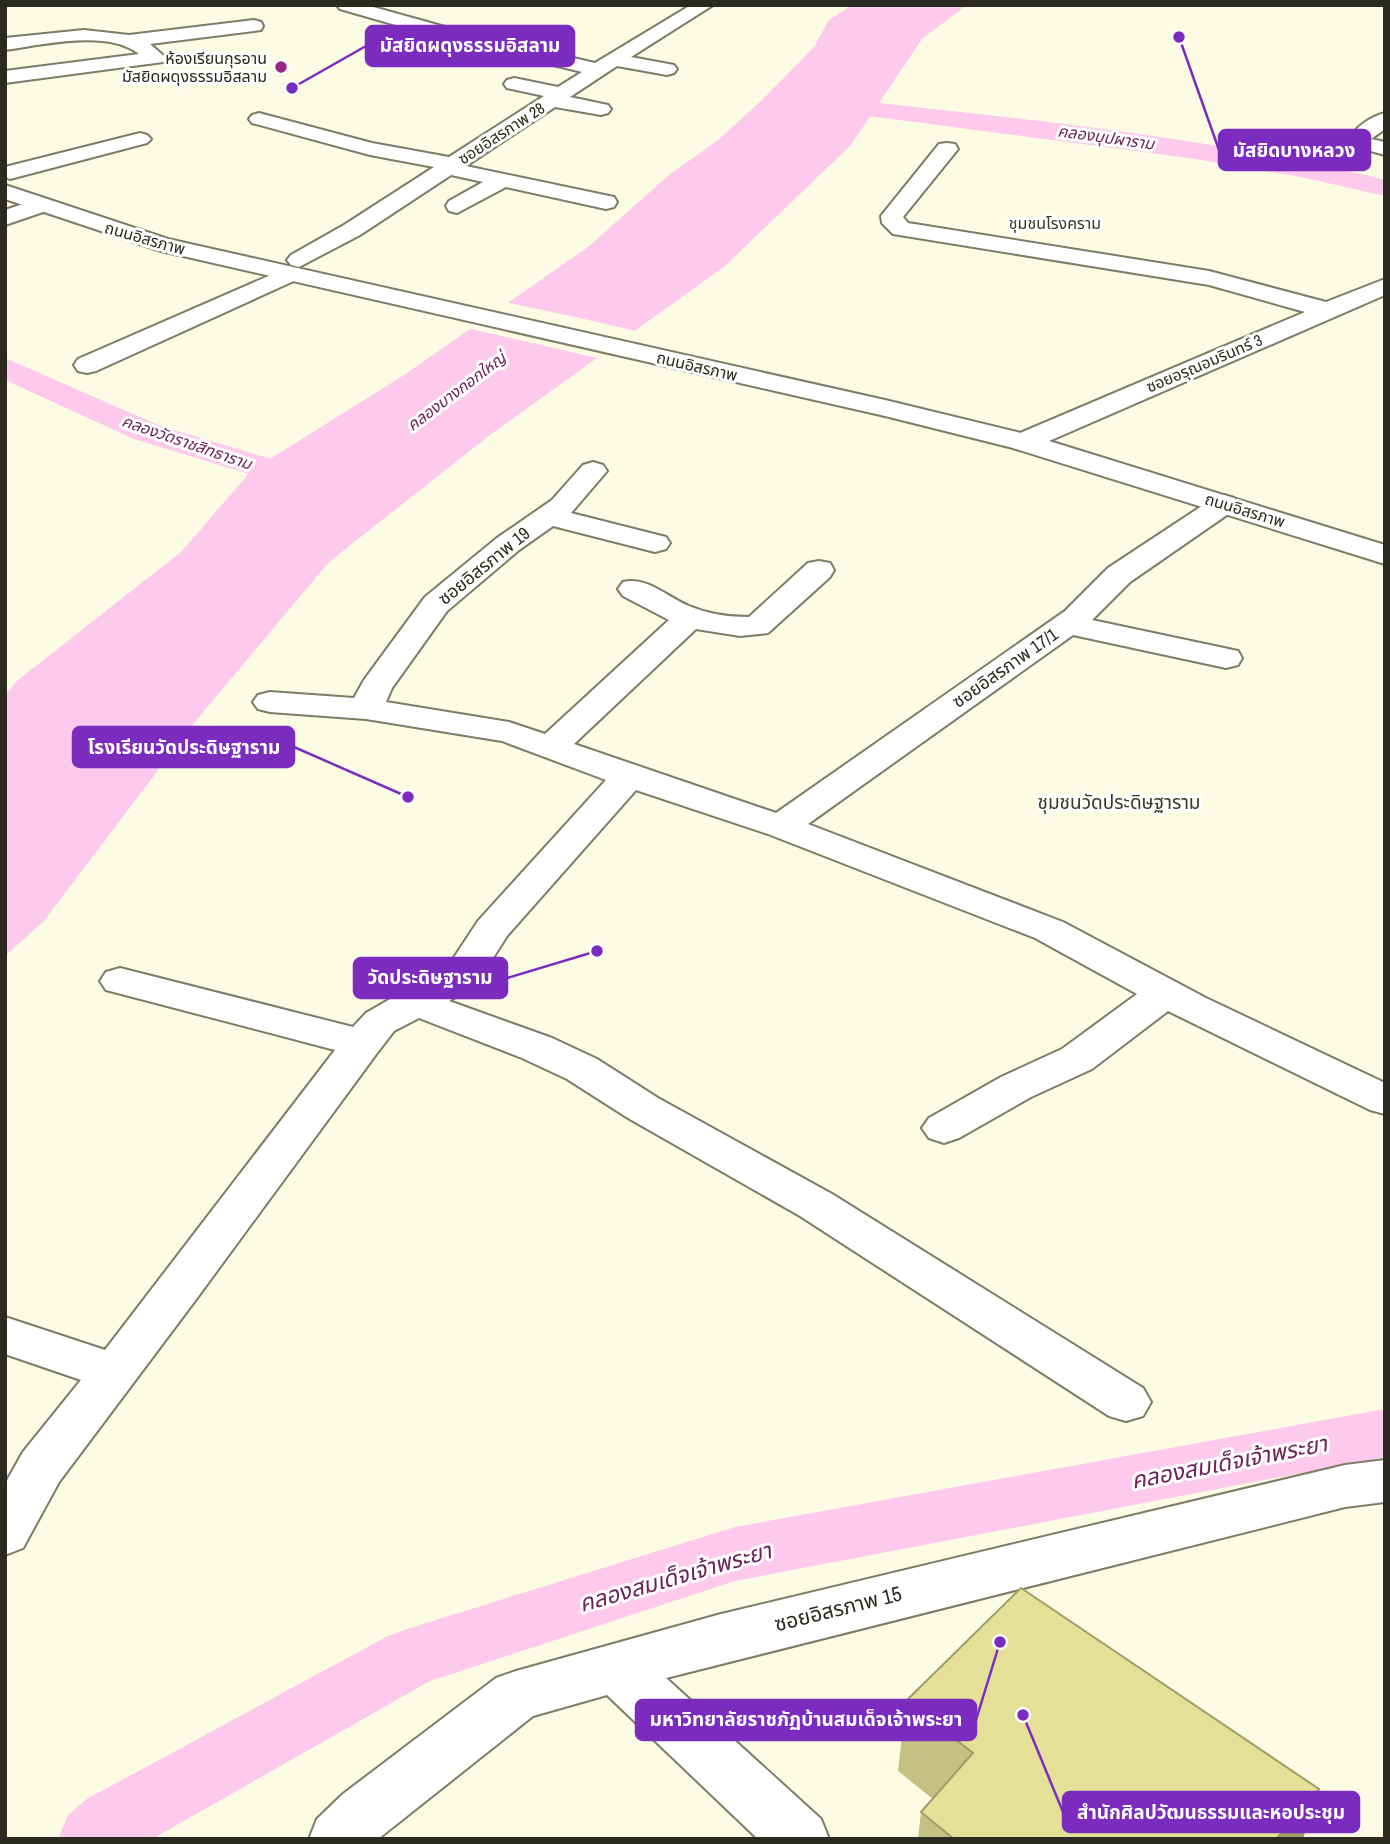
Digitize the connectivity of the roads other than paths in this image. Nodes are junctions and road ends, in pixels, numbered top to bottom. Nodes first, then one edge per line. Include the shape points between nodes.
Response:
1 (346, 5) edge
2 (704, 5) edge
3 (254, 26) dead end
4 (126, 41) junction
5 (5, 44) edge
6 (610, 58) junction
7 (667, 69) dead end
8 (5, 77) edge
9 (514, 84) dead end
10 (557, 97) junction
11 (601, 109) dead end
12 (259, 119) dead end
13 (1385, 119) edge
14 (140, 139) dead end
15 (947, 149) dead end
16 (1385, 149) edge
17 (449, 166) junction
18 (7, 178) edge
19 (503, 180) junction
20 (76, 194) junction
21 (606, 202) dead end
22 (41, 205) junction
23 (457, 206) dead end
24 (139, 213) dead end
25 (5, 218) edge
26 (192, 229) dead end
27 (298, 271) junction
28 (1381, 290) edge
29 (1326, 310) junction
30 (87, 365) dead end
31 (795, 379) junction
32 (1035, 436) junction
33 (593, 471) dead end
34 (1224, 504) junction
35 (547, 516) junction
36 (1385, 532) edge
37 (655, 543) dead end
38 (1385, 555) edge
39 (819, 570) dead end
40 (634, 589) dead end
41 (688, 619) junction
42 (1066, 624) junction
43 (1226, 658) dead end
44 (270, 702) dead end
45 (366, 709) junction
46 (552, 746) junction
47 (629, 776) junction
48 (781, 826) junction
49 (120, 981) dead end
50 (1165, 993) junction
51 (417, 1003) junction
52 (362, 1043) junction
53 (1385, 1100) edge
54 (944, 1128) dead end
55 (5, 1335) edge
56 (115, 1372) junction
57 (1126, 1402) dead end
58 (1372, 1492) edge
59 (5, 1533) edge
60 (617, 1668) junction
61 (338, 1839) edge
62 (800, 1839) edge

1 - 6 street via 459,38
2 - 6 street, ซอยอิสรภาพ 28
3 - 4 street
4 - 5 street via 94,34
4 - 8 street via 156,58
6 - 7 street
6 - 10 street, ซอยอิสรภาพ 28
9 - 10 street
10 - 11 street
10 - 17 street, ซอยอิสรภาพ 28
12 - 17 street
13 - 16 street via 1360,136 1360,142
14 - 18 street
15 - 29 street via 892,216 901,229 1209,278
17 - 19 street
17 - 27 street, ซอยอิสรภาพ 28
18 - 20 street
18 - 22 street, ถนนอิสรภาพ
19 - 21 street
19 - 23 street
20 - 22 street
20 - 24 street
22 - 25 street
22 - 27 street, ถนนอิสรภาพ via 162,244
26 - 27 street
27 - 30 street, ซอยอิสรภาพ 28
27 - 31 street, ถนนอิสรภาพ
27 - 31 street via 333,270
28 - 29 street, ซอยอรุณอมรินทร์ 3
29 - 32 street, ซอยอรุณอมรินทร์ 3
31 - 32 street, ถนนอิสรภาพ
32 - 34 street, ถนนอิสรภาพ
32 - 36 street
33 - 35 street, ซอยอิสรภาพ 19
34 - 38 street, ถนนอิสรภาพ
34 - 42 street, ซอยอิสรภาพ 17/1 via 1119,575
35 - 37 street
35 - 45 street, ซอยอิสรภาพ 19 via 436,604 376,687
39 - 41 street via 757,626
40 - 41 street
41 - 46 street
42 - 43 street
42 - 48 street, ซอยอิสรภาพ 17/1
44 - 45 street
45 - 46 street via 509,732
46 - 47 street
47 - 48 street
47 - 51 street via 492,929 463,974
48 - 50 street via 1049,930
49 - 52 street
50 - 53 street
50 - 54 street via 1077,1059
51 - 52 street via 380,1022
51 - 57 street via 582,1069 816,1205
52 - 56 street
55 - 56 street
56 - 59 street via 41,1467
58 - 60 street, ซอยอิสรภาพ 15 via 973,1575
60 - 61 street, ซอยอิสรภาพ 15 via 516,1696 364,1813
60 - 62 street

